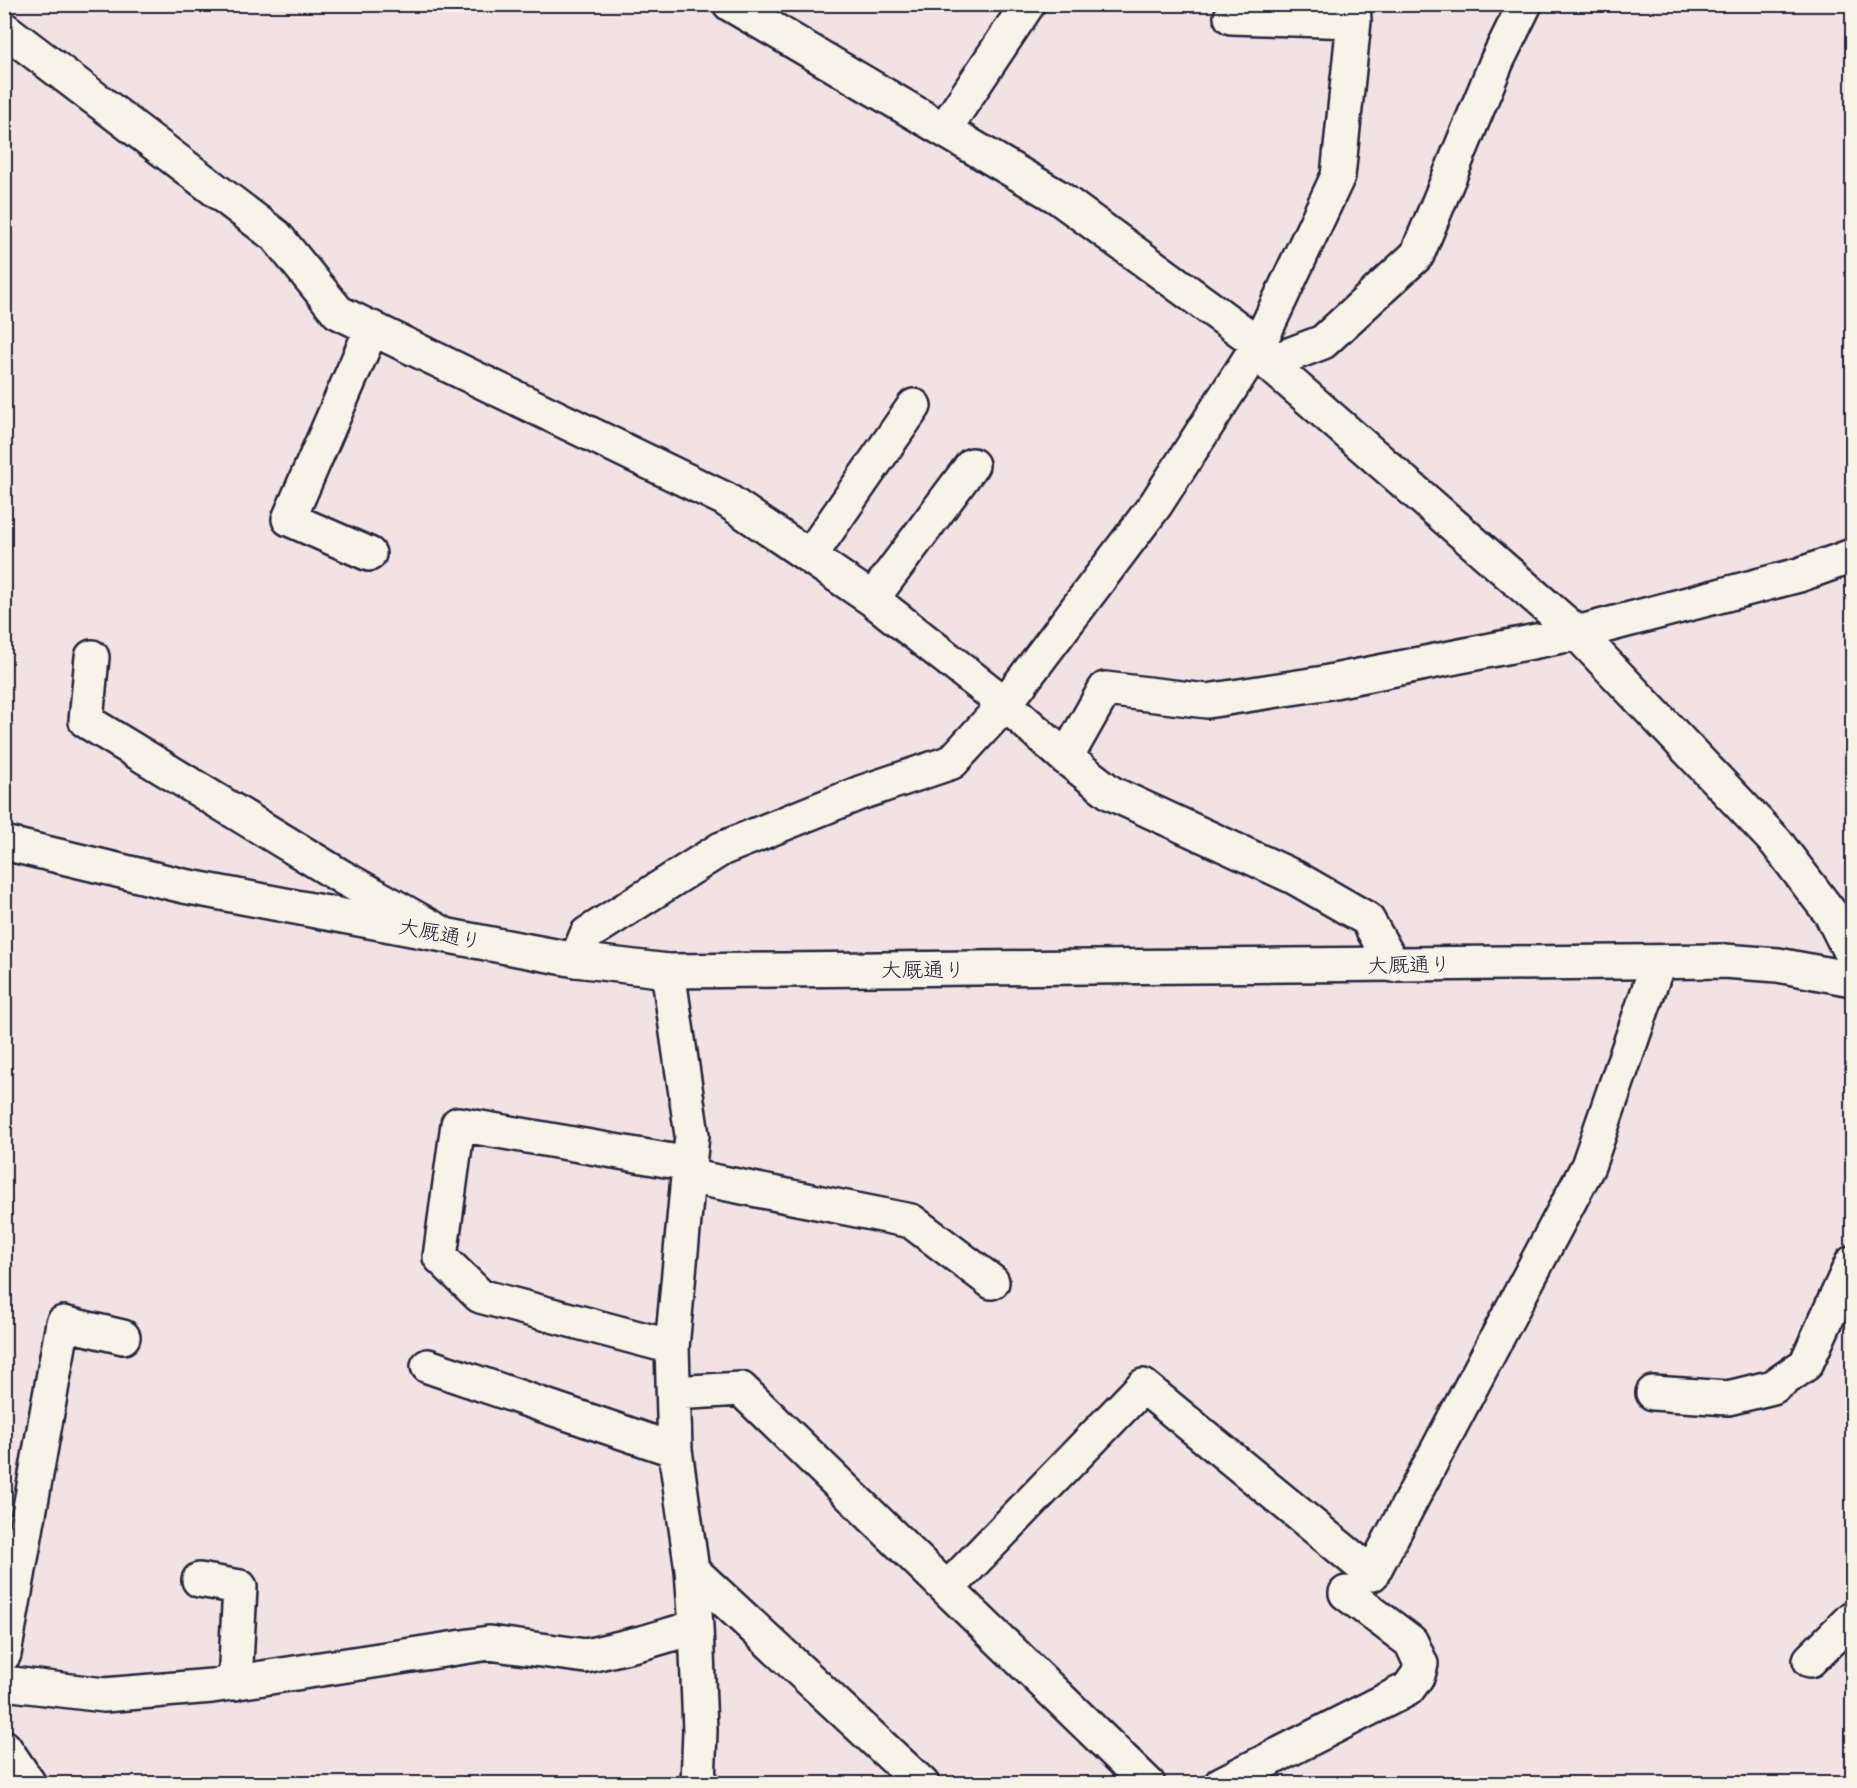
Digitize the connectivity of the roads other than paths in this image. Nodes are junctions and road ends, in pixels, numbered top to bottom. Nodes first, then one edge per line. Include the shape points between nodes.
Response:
1 (730, 4) edge
2 (1028, 4) edge
3 (1525, 4) edge
4 (1354, 13) edge
5 (1231, 17) dead end
6 (4, 29) edge
7 (944, 130) junction
8 (372, 328) junction
9 (1264, 353) junction
10 (914, 406) dead end
11 (972, 465) dead end
12 (369, 554) dead end
13 (810, 556) junction
14 (1852, 556) edge
15 (873, 599) junction
16 (1577, 633) junction
17 (92, 657) dead end
18 (1005, 704) junction
19 (1066, 758) junction
20 (4, 843) edge
21 (444, 935) junction
22 (1852, 956) edge
23 (576, 960) junction
24 (1658, 963) junction
25 (1392, 965) junction
26 (668, 971) junction
27 (1852, 979) edge
28 (689, 1170) junction
29 (1852, 1263) edge
30 (992, 1282) dead end
31 (123, 1337) dead end
32 (672, 1347) junction
33 (428, 1366) dead end
34 (674, 1393) junction
35 (1653, 1393) dead end
36 (675, 1449) junction
37 (692, 1570) junction
38 (199, 1580) dead end
39 (947, 1589) junction
40 (1346, 1593) dead end
41 (1852, 1618) edge
42 (696, 1627) junction
43 (4, 1654) edge
44 (1810, 1660) dead end
45 (4, 1683) edge
46 (235, 1683) junction
47 (4, 1747) edge
48 (29, 1784) edge
49 (698, 1784) edge
50 (922, 1784) edge
51 (1148, 1784) edge
52 (1221, 1784) edge

1 - 7 street
2 - 7 street
3 - 9 street via 1497,61 1417,255 1323,342
4 - 5 street
4 - 9 street via 1338,176
6 - 8 street via 276,236 338,312
7 - 9 street via 1058,197
8 - 12 street via 290,519
8 - 13 street via 725,499
9 - 16 street
9 - 18 street
10 - 13 street
11 - 15 street
13 - 15 street
14 - 16 street via 1799,575
15 - 18 street
16 - 19 street via 1324,683 1207,701 1105,689
16 - 22 street via 1776,842 1831,914
17 - 21 street via 86,721
18 - 19 street
18 - 23 street via 952,762 860,793 721,849 586,934
19 - 25 street via 1111,793 1294,877 1367,920
20 - 21 street, 大厩通り via 184,886
21 - 23 street, 大厩通り
23 - 26 street, 大厩通り
24 - 25 street, 大厩通り
24 - 27 street, 大厩通り via 1724,961 1778,965
24 - 39 street via 1588,1166 1372,1574 1143,1386
25 - 26 street, 大厩通り
26 - 28 street via 693,1135
28 - 30 street via 911,1221
28 - 32 street
28 - 32 street via 458,1124 440,1257 480,1296
29 - 35 street via 1806,1364 1773,1387 1728,1398
31 - 43 street via 63,1323
32 - 34 street
33 - 36 street
34 - 36 street
34 - 39 street via 741,1389
36 - 37 street
37 - 42 street
37 - 50 street
38 - 46 street via 240,1587
39 - 51 street
40 - 52 street via 1411,1642 1421,1664 1418,1675 1408,1689
41 - 44 street
42 - 46 street via 586,1656 489,1643
42 - 49 street
45 - 46 street via 104,1695
47 - 48 street

